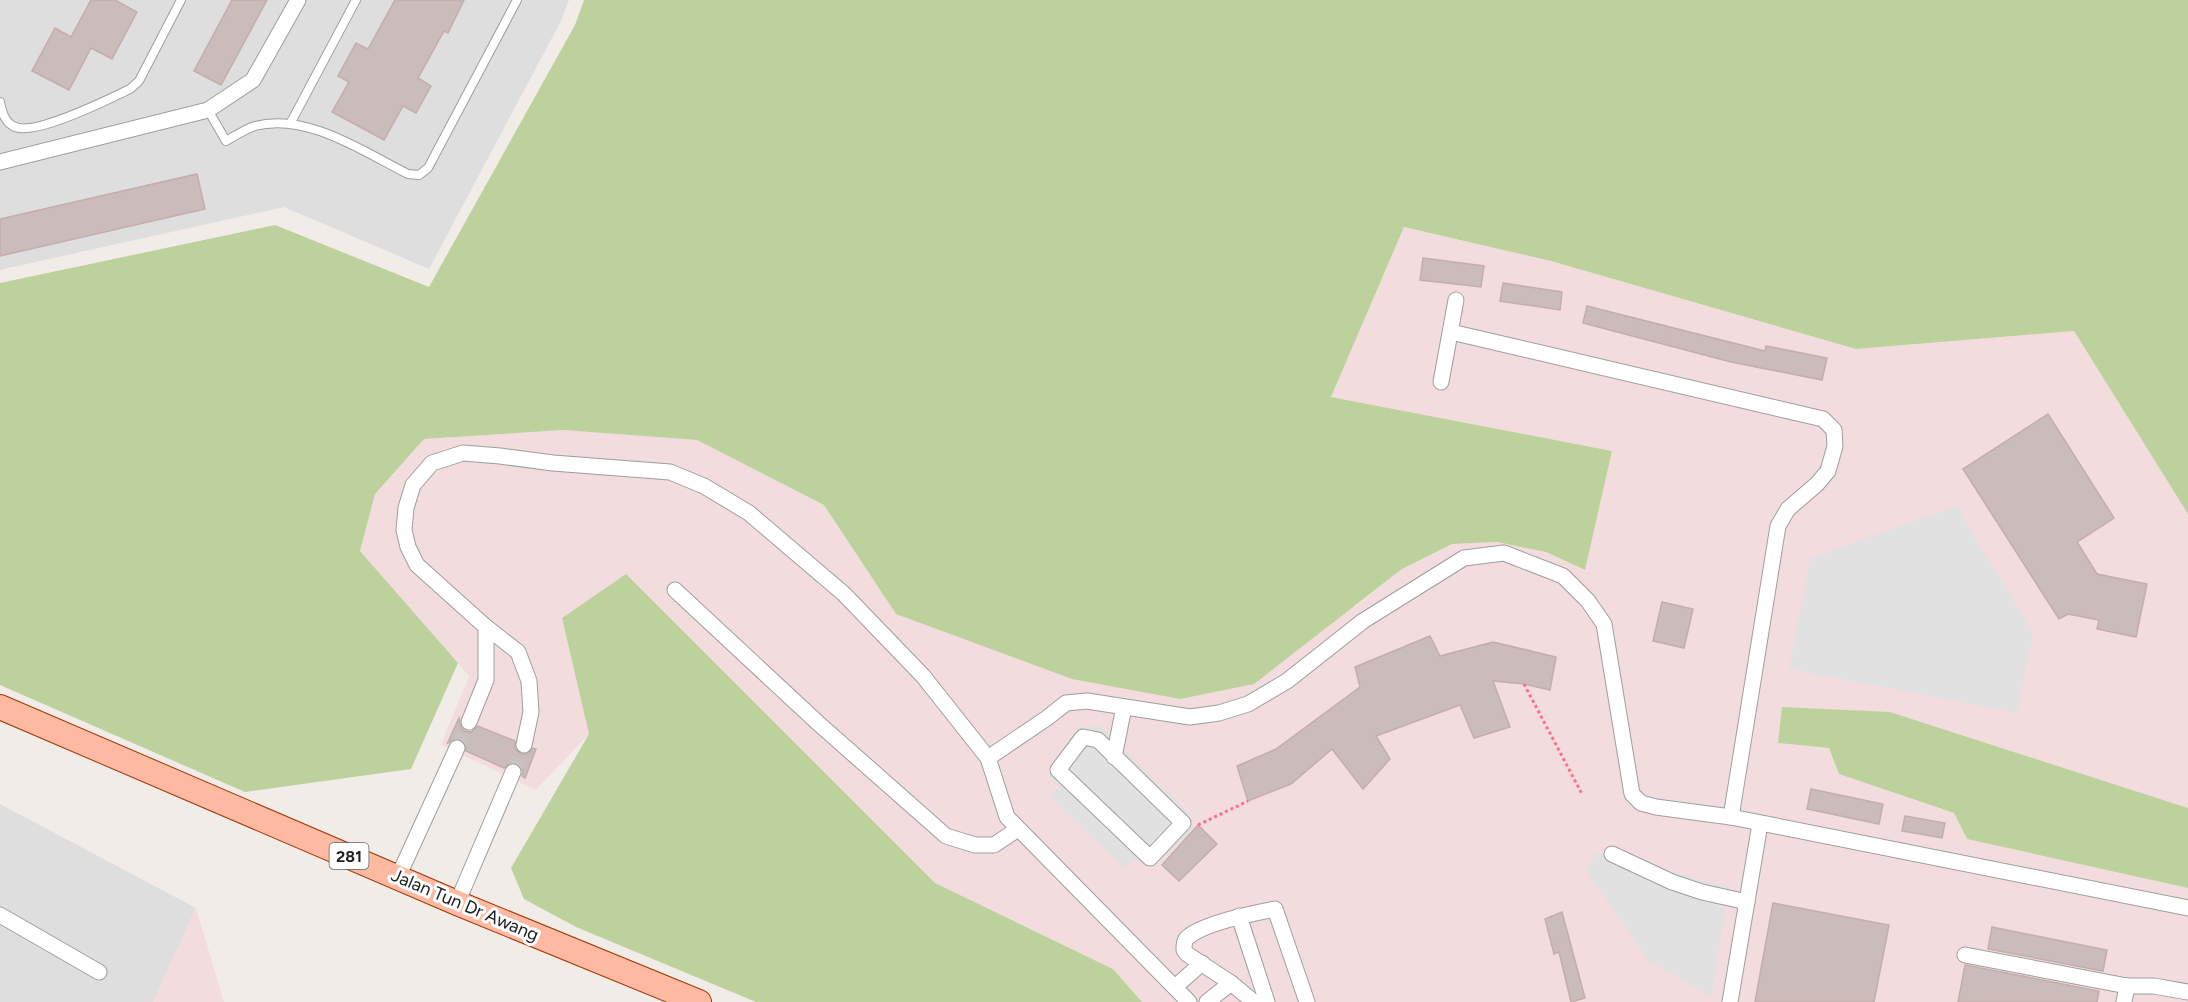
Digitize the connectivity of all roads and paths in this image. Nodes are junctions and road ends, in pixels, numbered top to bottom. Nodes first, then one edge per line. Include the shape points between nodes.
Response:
1 (181, 0) edge
2 (298, 0) edge
3 (356, 0) edge
4 (517, 0) edge
5 (0, 102) edge
6 (208, 110) junction
7 (290, 124) junction
8 (0, 162) edge
9 (1456, 300) dead end
10 (1451, 332) junction
11 (1441, 382) dead end
12 (675, 590) dead end
13 (486, 627) junction
14 (1524, 684) dead end
15 (0, 707) edge
16 (1124, 707) junction
17 (469, 722) tunnel mouth
18 (524, 745) tunnel mouth
19 (457, 748) tunnel mouth
20 (1114, 756) junction
21 (988, 758) junction
22 (513, 772) tunnel mouth
23 (1582, 794) dead end
24 (1248, 801) dead end
25 (1731, 817) junction
26 (1760, 824) junction
27 (1198, 825) dead end
28 (1018, 829) junction
29 (1612, 854) dead end
30 (398, 877) junction
31 (1747, 902) junction
32 (457, 903) junction
33 (2188, 908) edge
34 (0, 915) edge
35 (1239, 916) junction
36 (1965, 955) dead end
37 (1202, 963) junction
38 (99, 972) dead end
39 (1231, 983) junction
40 (2127, 986) junction
41 (1175, 987) junction
42 (2188, 992) edge
43 (699, 1002) edge
44 (1189, 1002) edge
45 (1207, 1002) edge
46 (1254, 1002) edge
47 (1267, 1002) edge
48 (1307, 1002) edge
49 (1730, 1002) edge
50 (2124, 1002) edge

1 - 5 lane via 139,81 130,89 53,123 22,129 12,126 3,115
2 - 6 street via 253,80
3 - 7 lane
4 - 7 lane via 428,168 419,175 408,174 320,130
6 - 7 lane via 226,141 253,127 276,122
6 - 8 street
9 - 10 street
10 - 11 street
10 - 25 street via 1823,419 1834,430 1835,446 1828,471 1788,509 1778,525
12 - 28 street via 946,836 994,845
13 - 17 street via 486,680
13 - 18 street via 518,652 529,681 531,712
13 - 21 street via 417,565 408,547 404,530 406,508 413,485 432,463 463,453 670,472 705,486 749,513 844,594 923,676
14 - 23 path
15 - 30 main road, Jalan Tun Dr Awang / 281
16 - 20 street
16 - 21 street via 1087,701 1066,703
16 - 25 street via 1190,717 1248,704 1287,681 1363,621 1464,558 1504,553 1563,576 1604,624 1632,794 1641,803 1656,807
19 - 30 street
20 - 20 street via 1098,741 1083,737 1058,770 1150,858 1183,823
21 - 28 street via 1007,817
22 - 32 street
24 - 27 path
25 - 26 street
26 - 31 street
26 - 33 street
28 - 41 street
29 - 31 street via 1672,882
30 - 32 main road, Jalan Tun Dr Awang / 281
31 - 49 street
32 - 43 main road, Jalan Tun Dr Awang / 281
34 - 38 street
35 - 37 street via 1188,937 1184,950
35 - 47 street
35 - 48 street via 1275,909
36 - 40 street
37 - 39 street
37 - 41 street
39 - 45 street
39 - 46 street
40 - 42 street
40 - 50 street
41 - 44 street

